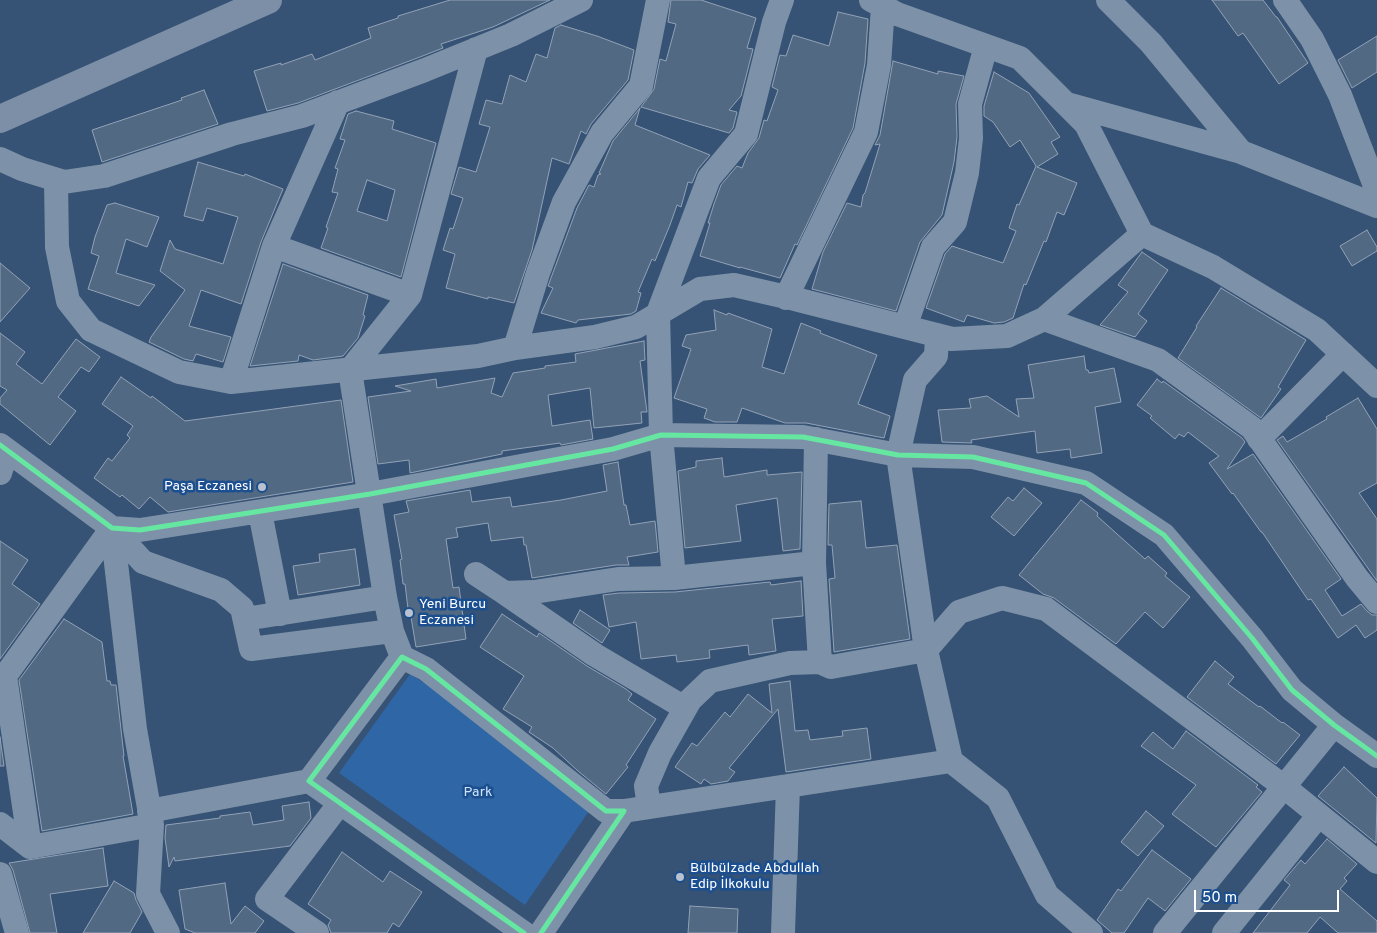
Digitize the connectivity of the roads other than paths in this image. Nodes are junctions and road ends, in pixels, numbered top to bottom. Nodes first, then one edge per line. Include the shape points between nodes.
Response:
1 (268, 0) edge
2 (581, 0) edge
3 (658, 0) edge
4 (782, 0) edge
5 (1108, 0) edge
6 (1286, 0) edge
7 (877, 3) edge
8 (986, 46) junction
9 (476, 49) junction
10 (338, 102) junction
11 (1066, 104) junction
12 (0, 119) edge
13 (1241, 152) junction
14 (0, 159) edge
15 (56, 180) junction
16 (1377, 191) edge
17 (1377, 206) edge
18 (1142, 234) junction
19 (274, 246) junction
20 (410, 295) junction
21 (786, 298) junction
22 (658, 313) junction
23 (1044, 319) junction
24 (905, 327) junction
25 (937, 335) junction
26 (514, 348) junction
27 (1343, 354) junction
28 (350, 370) junction
29 (231, 382) junction
30 (1377, 386) edge
31 (661, 435) junction
32 (816, 439) junction
33 (1259, 439) junction
34 (4, 448) edge
35 (898, 455) junction
36 (0, 473) edge
37 (370, 494) junction
38 (260, 512) junction
39 (112, 528) junction
40 (814, 563) junction
41 (476, 574) dead end
42 (674, 578) junction
43 (505, 593) junction
44 (385, 597) junction
45 (1377, 602) edge
46 (280, 614) junction
47 (245, 620) junction
48 (392, 631) junction
49 (926, 650) junction
50 (402, 657) junction
51 (820, 662) junction
52 (685, 708) junction
53 (1334, 724) junction
54 (1377, 756) edge
55 (951, 761) junction
56 (309, 781) junction
57 (788, 786) junction
58 (1283, 786) junction
59 (340, 803) junction
60 (649, 808) junction
61 (624, 811) junction
62 (1319, 815) junction
63 (151, 818) junction
64 (0, 824) edge
65 (30, 848) junction
66 (1377, 862) edge
67 (0, 874) edge
68 (17, 933) edge
69 (168, 933) edge
70 (317, 933) edge
71 (524, 933) edge
72 (541, 933) edge
73 (783, 933) edge
74 (1091, 933) edge
75 (1165, 933) edge
76 (1224, 933) edge

1 - 12 main road
2 - 9 street
3 - 26 street via 641,86 602,132 564,202
4 - 22 street via 746,134 709,178
5 - 13 street via 1151,43
6 - 16 street via 1312,39 1340,95
7 - 8 street via 897,14
7 - 21 street via 879,65 866,132
8 - 11 street via 1020,58
8 - 24 street via 970,104 967,173 955,222 933,247
9 - 10 street
9 - 20 street
10 - 15 street via 104,176 64,182
10 - 19 street
11 - 13 street
11 - 18 street via 1086,124
13 - 17 street
14 - 15 street
15 - 29 street via 58,247 68,300 91,330 179,372
18 - 23 street
18 - 27 street via 1213,267 1317,330
19 - 20 street
19 - 29 street
20 - 28 street
21 - 22 street via 734,285 700,289
21 - 24 street
22 - 26 street via 636,327 595,338
22 - 31 street
23 - 25 street via 1007,336 952,338
23 - 33 street via 1158,360 1252,428
24 - 25 street
25 - 35 street via 936,356 915,380
26 - 28 street via 478,356
27 - 30 street
27 - 33 street
28 - 29 street
28 - 37 street
31 - 32 street
31 - 37 street via 613,449
31 - 42 street
32 - 35 street
32 - 40 street
33 - 45 street
34 - 36 street
34 - 39 street
35 - 49 street
35 - 53 street via 973,457 1086,483 1164,535 1292,690
37 - 38 street
37 - 44 street
38 - 39 street via 140,530
38 - 46 street
39 - 47 street via 143,562 221,590 242,608
39 - 63 street via 135,729
39 - 65 street via 5,676
40 - 42 street
40 - 51 street
41 - 43 street
42 - 43 street via 618,579 534,592
43 - 52 street via 595,655
44 - 46 street
44 - 48 street
46 - 47 street
47 - 48 street via 251,649
48 - 50 street
49 - 51 street via 831,667
49 - 55 street
49 - 58 street via 959,612 1002,598 1046,609
50 - 56 street
50 - 61 street via 426,669 606,811
51 - 52 street via 790,662 710,681
52 - 60 street via 646,786
53 - 54 street
53 - 58 street
55 - 57 street
55 - 74 street via 998,798 1047,895
56 - 59 street
56 - 63 street
57 - 60 street
57 - 73 street
58 - 62 street
58 - 75 street
59 - 70 street via 267,899
59 - 71 street
60 - 61 street
61 - 72 street
62 - 66 street
62 - 76 street
63 - 65 street
63 - 69 street via 148,894
64 - 65 street
67 - 68 street

